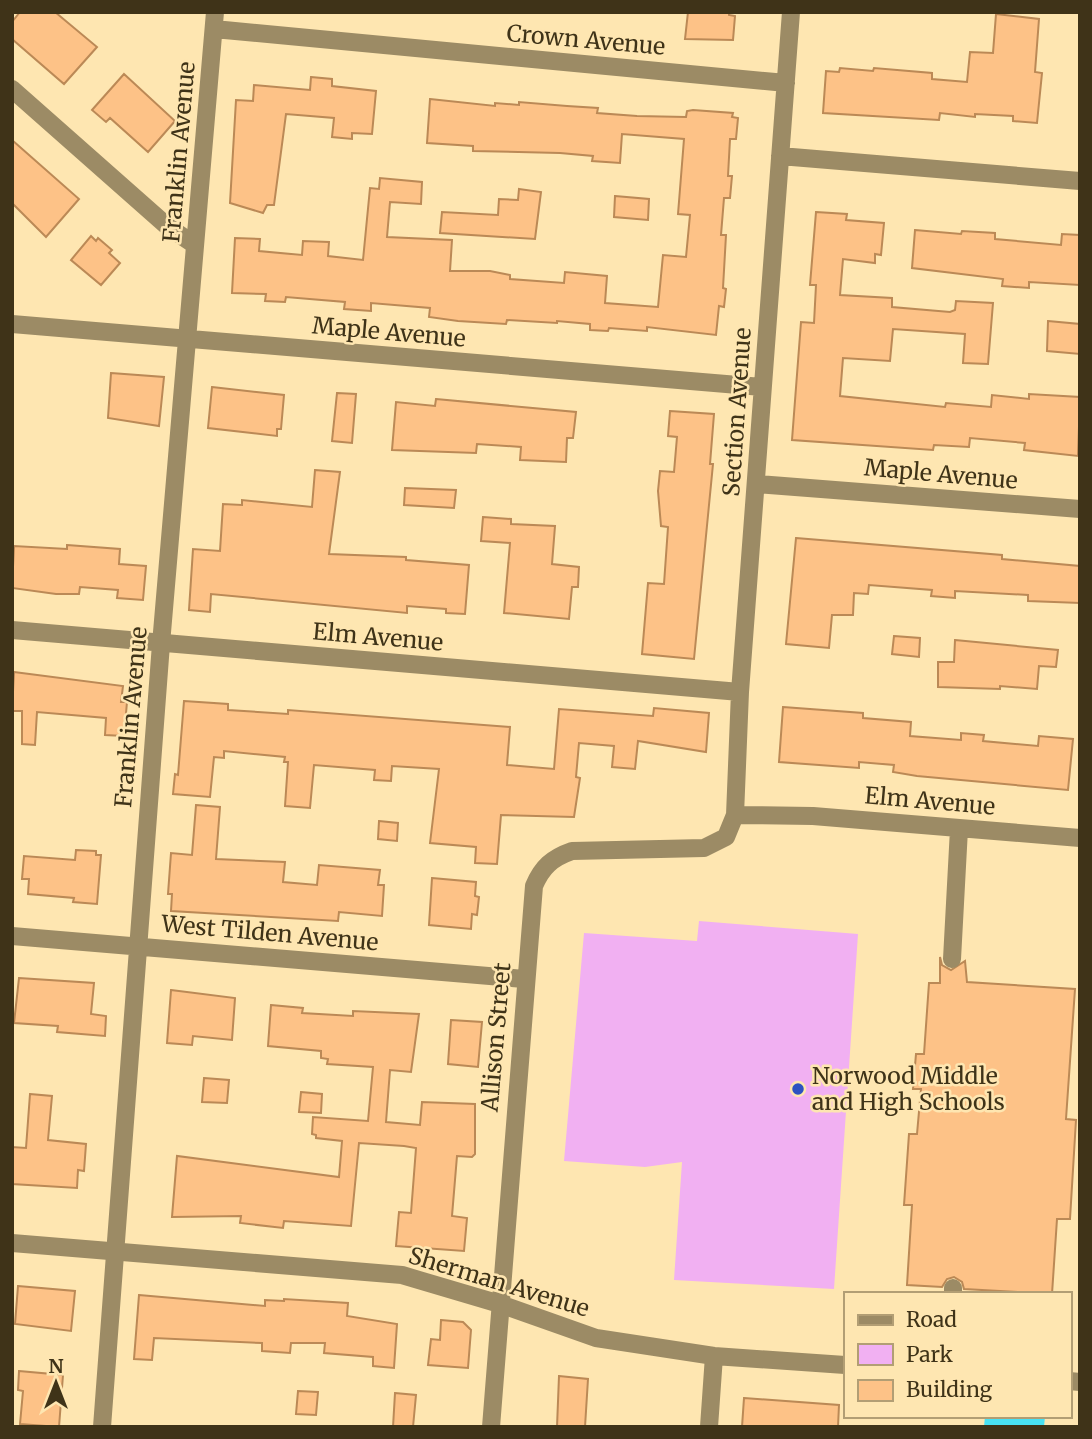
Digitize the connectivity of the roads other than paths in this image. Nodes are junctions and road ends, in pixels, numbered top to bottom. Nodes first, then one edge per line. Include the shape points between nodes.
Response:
1 (791, 12) edge
2 (215, 21) edge
3 (786, 83) junction
4 (12, 89) edge
5 (780, 156) junction
6 (1080, 181) edge
7 (195, 245) junction
8 (12, 324) edge
9 (189, 340) junction
10 (762, 387) junction
11 (757, 484) junction
12 (1080, 509) edge
13 (12, 630) edge
14 (161, 644) junction
15 (740, 692) junction
16 (735, 815) junction
17 (959, 828) junction
18 (1080, 838) edge
19 (12, 936) edge
20 (138, 947) junction
21 (952, 959) dead end
22 (524, 979) junction
23 (12, 1243) edge
24 (116, 1252) junction
25 (500, 1304) junction
26 (714, 1356) junction
27 (844, 1365) edge
28 (102, 1427) edge
29 (491, 1427) edge
30 (709, 1427) edge

1 - 3 street, Section Avenue
2 - 3 street, Crown Avenue
2 - 7 street, Franklin Avenue
3 - 5 street, Section Avenue
4 - 7 street via 167,226
5 - 6 street
5 - 10 street, Section Avenue
7 - 9 street, Franklin Avenue
8 - 9 street, Maple Avenue
9 - 10 street, Maple Avenue
9 - 14 street, Franklin Avenue
10 - 11 street, Section Avenue
11 - 12 street, Maple Avenue
11 - 15 street, Section Avenue
13 - 14 street, Elm Avenue
14 - 15 street, Elm Avenue
14 - 20 street, Franklin Avenue
15 - 16 street, Section Avenue
16 - 17 street, Elm Avenue via 813,816
16 - 22 street, Allison Street via 726,838 704,848 572,851 550,861 534,886
17 - 18 street, Elm Avenue
17 - 21 street
19 - 20 street, West Tilden Avenue
20 - 22 street, West Tilden Avenue
20 - 24 street, Franklin Avenue
22 - 25 street, Allison Street
23 - 24 street, Sherman Avenue
24 - 25 street, Sherman Avenue via 402,1275
24 - 28 street, Franklin Avenue
25 - 26 street, Sherman Avenue via 596,1338
25 - 29 street, Allison Street
26 - 27 street, Sherman Avenue
26 - 30 street

